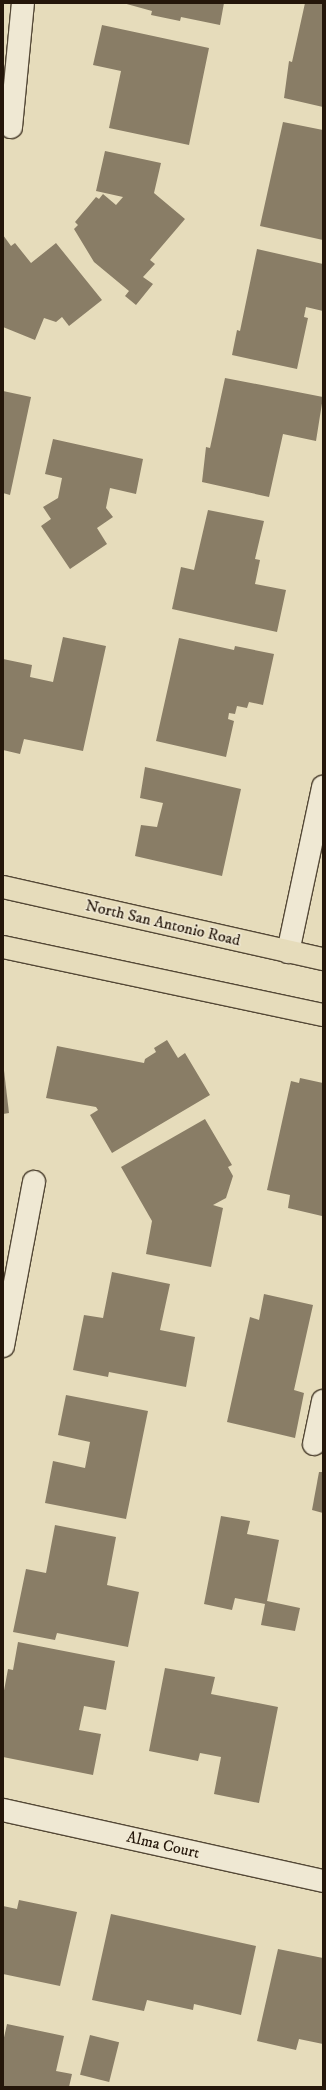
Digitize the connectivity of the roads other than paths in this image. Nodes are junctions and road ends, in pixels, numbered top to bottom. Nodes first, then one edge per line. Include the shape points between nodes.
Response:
1 (23, 3) edge
2 (11, 127) dead end
3 (323, 787) edge
4 (3, 887) edge
5 (3, 947) edge
6 (288, 952) junction
7 (323, 959) edge
8 (323, 1015) edge
9 (34, 1182) dead end
10 (3, 1346) edge
11 (323, 1400) edge
12 (314, 1444) dead end
13 (3, 1810) edge
14 (323, 1881) edge

1 - 2 street
3 - 6 street
4 - 6 main road, North San Antonio Road
5 - 8 main road
6 - 7 main road, North San Antonio Road
9 - 10 street
11 - 12 street
13 - 14 street, Alma Court

